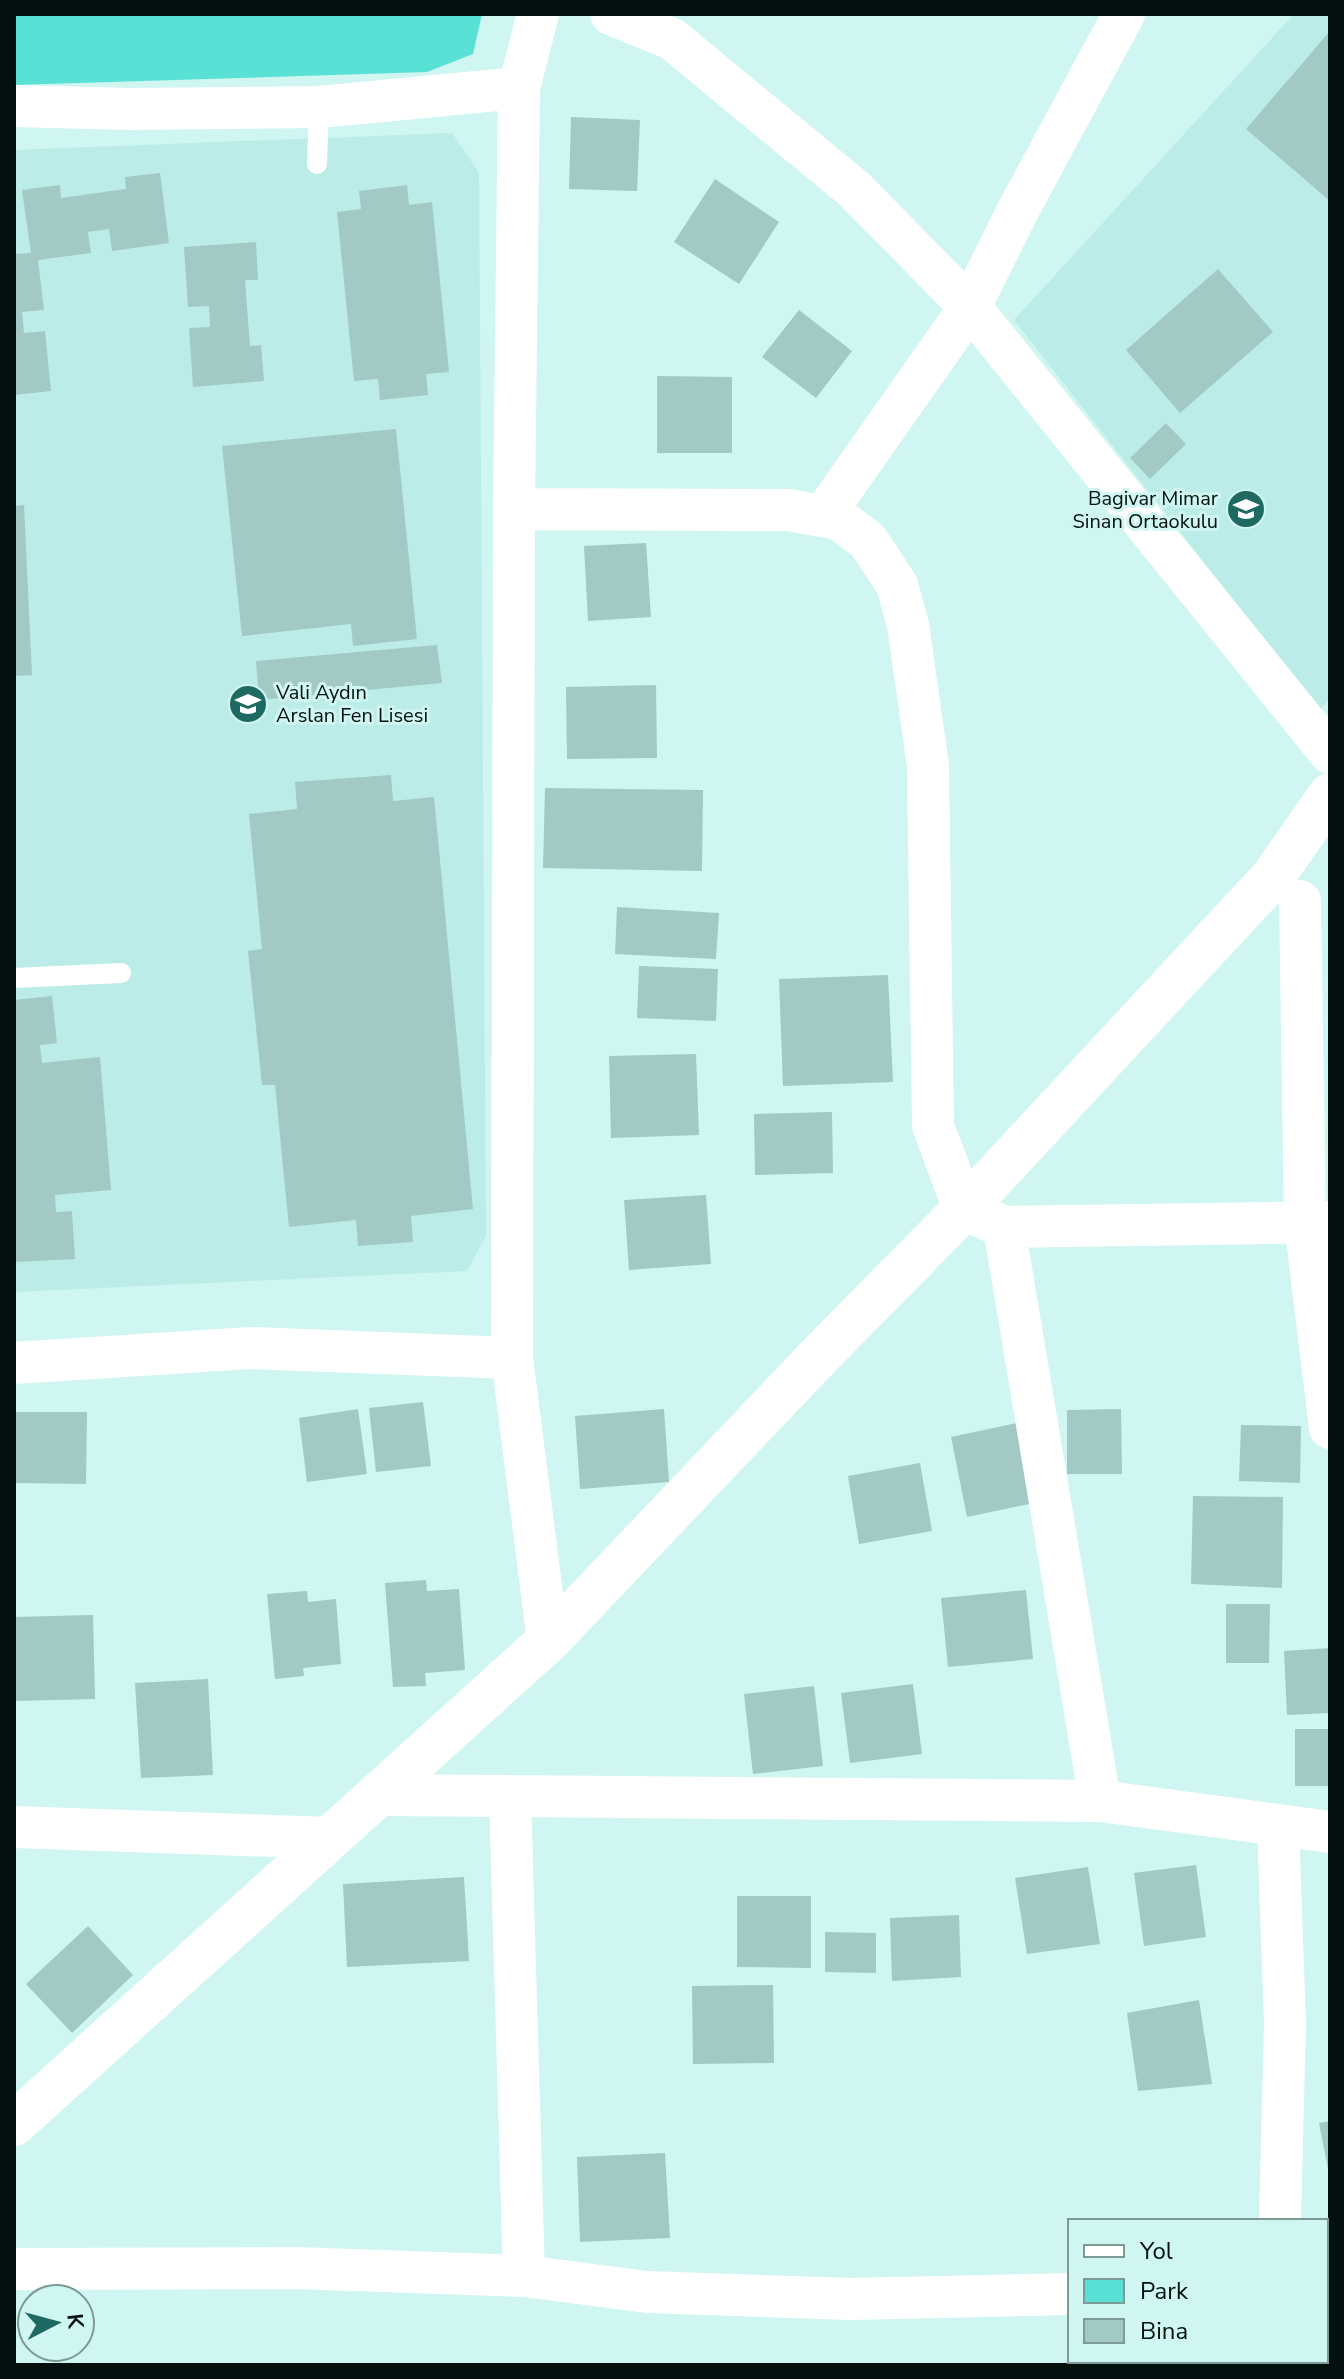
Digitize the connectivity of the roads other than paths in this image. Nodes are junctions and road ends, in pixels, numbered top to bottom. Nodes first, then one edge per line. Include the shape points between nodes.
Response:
1 (538, 14) edge
2 (611, 14) edge
3 (1124, 14) edge
4 (519, 88) junction
5 (14, 106) edge
6 (319, 107) junction
7 (317, 164) dead end
8 (970, 307) junction
9 (514, 509) junction
10 (823, 516) junction
11 (1330, 753) edge
12 (1330, 795) edge
13 (1301, 901) edge
14 (121, 973) dead end
15 (14, 978) edge
16 (964, 1209) junction
17 (1318, 1222) edge
18 (1004, 1227) junction
19 (512, 1358) junction
20 (14, 1363) edge
21 (1330, 1428) edge
22 (548, 1641) junction
23 (379, 1795) junction
24 (510, 1796) junction
25 (1100, 1801) junction
26 (1278, 1825) junction
27 (14, 1827) edge
28 (1330, 1832) edge
29 (330, 1838) junction
30 (14, 2124) edge
31 (1280, 2219) edge
32 (14, 2269) edge
33 (524, 2276) junction
34 (1068, 2294) edge

1 - 4 street
2 - 8 street via 672,39 855,190
3 - 8 street
4 - 6 street
4 - 9 street
5 - 6 street
6 - 7 lane
8 - 10 street
8 - 11 street
9 - 10 street via 788,510
9 - 19 street
10 - 16 street via 839,519 868,541 897,585 908,625 928,766 933,1126
12 - 13 street
13 - 16 street
13 - 17 street
14 - 15 lane
16 - 18 street
16 - 22 street
17 - 18 street
17 - 21 street
18 - 25 street
19 - 20 street via 251,1348
19 - 22 street
22 - 23 street
23 - 24 street
23 - 29 street
24 - 25 street
24 - 33 street
25 - 26 street
26 - 28 street
26 - 31 street via 1285,2023
27 - 29 street
29 - 30 street
32 - 33 street via 295,2268
33 - 34 street via 689,2295 850,2299

